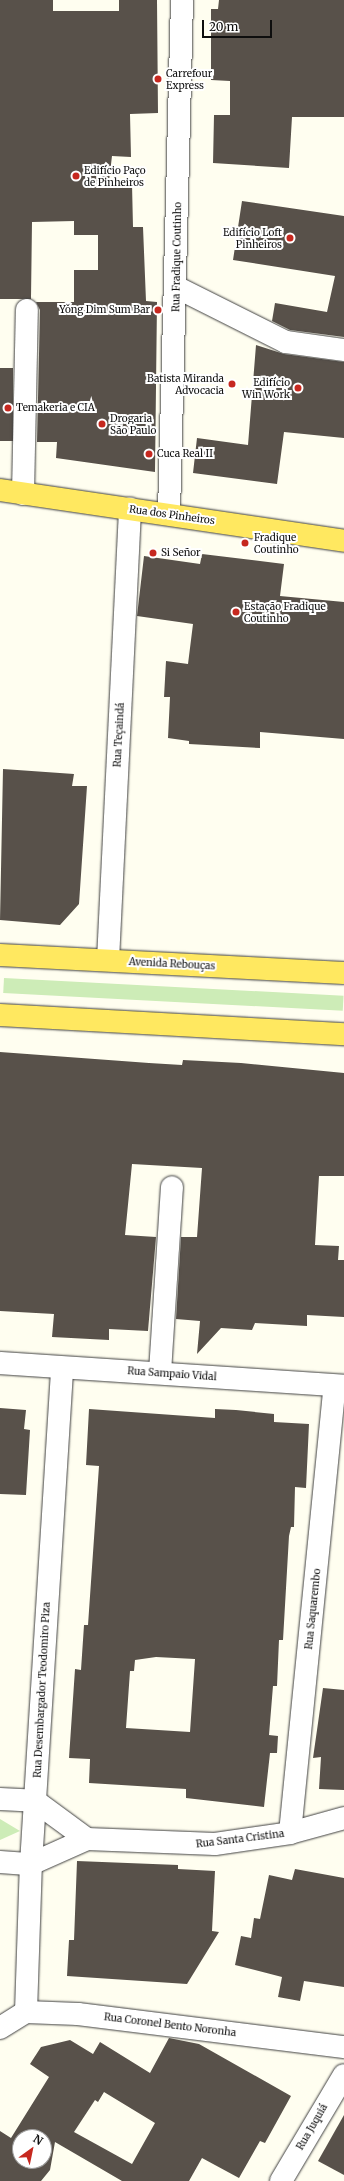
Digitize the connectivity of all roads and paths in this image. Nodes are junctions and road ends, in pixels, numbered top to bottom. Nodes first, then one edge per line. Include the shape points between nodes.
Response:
1 (182, 0) edge
2 (176, 287) junction
3 (27, 310) dead end
4 (344, 350) edge
5 (0, 490) edge
6 (23, 494) junction
7 (130, 509) junction
8 (169, 514) junction
9 (344, 541) edge
10 (0, 955) edge
11 (108, 960) junction
12 (344, 973) edge
13 (0, 1016) edge
14 (344, 1034) edge
15 (172, 1188) dead end
16 (0, 1363) edge
17 (62, 1368) junction
18 (160, 1372) junction
19 (340, 1386) edge
20 (0, 1799) edge
21 (35, 1801) junction
22 (344, 1818) edge
23 (290, 1833) junction
24 (87, 1839) junction
25 (0, 1862) edge
26 (31, 1864) junction
27 (26, 2012) junction
28 (0, 2028) edge
29 (344, 2047) edge
30 (344, 2074) edge
31 (281, 2181) edge

1 - 2 street, Rua Fradique Coutinho
2 - 4 street via 286,342
2 - 8 street, Rua Fradique Coutinho
3 - 6 street
5 - 6 main road, Rua dos Pinheiros
6 - 7 main road, Rua dos Pinheiros
7 - 8 main road, Rua dos Pinheiros
7 - 11 street, Rua Teçaindá
8 - 9 main road, Rua dos Pinheiros
10 - 11 main road, Avenida Rebouças
11 - 12 main road, Avenida Rebouças
13 - 14 main road
15 - 18 street
16 - 17 street, Rua Sampaio Vidal
17 - 18 street, Rua Sampaio Vidal
17 - 21 street, Rua Desembargador Teodomiro Piza
18 - 19 street, Rua Sampaio Vidal
19 - 23 street, Rua Saquarembo
20 - 21 street
21 - 24 street
21 - 26 street, Rua Desembargador Teodomiro Piza
22 - 23 street, Rua Santa Cristina
23 - 24 street, Rua Santa Cristina via 215,1844
24 - 26 street, Rua Santa Cristina
25 - 26 street
26 - 27 street, Rua Desembargador Teodomiro Piza
27 - 28 street
27 - 29 street, Rua Coronel Bento Noronha via 78,2014
30 - 31 street, Rua Juquiá

